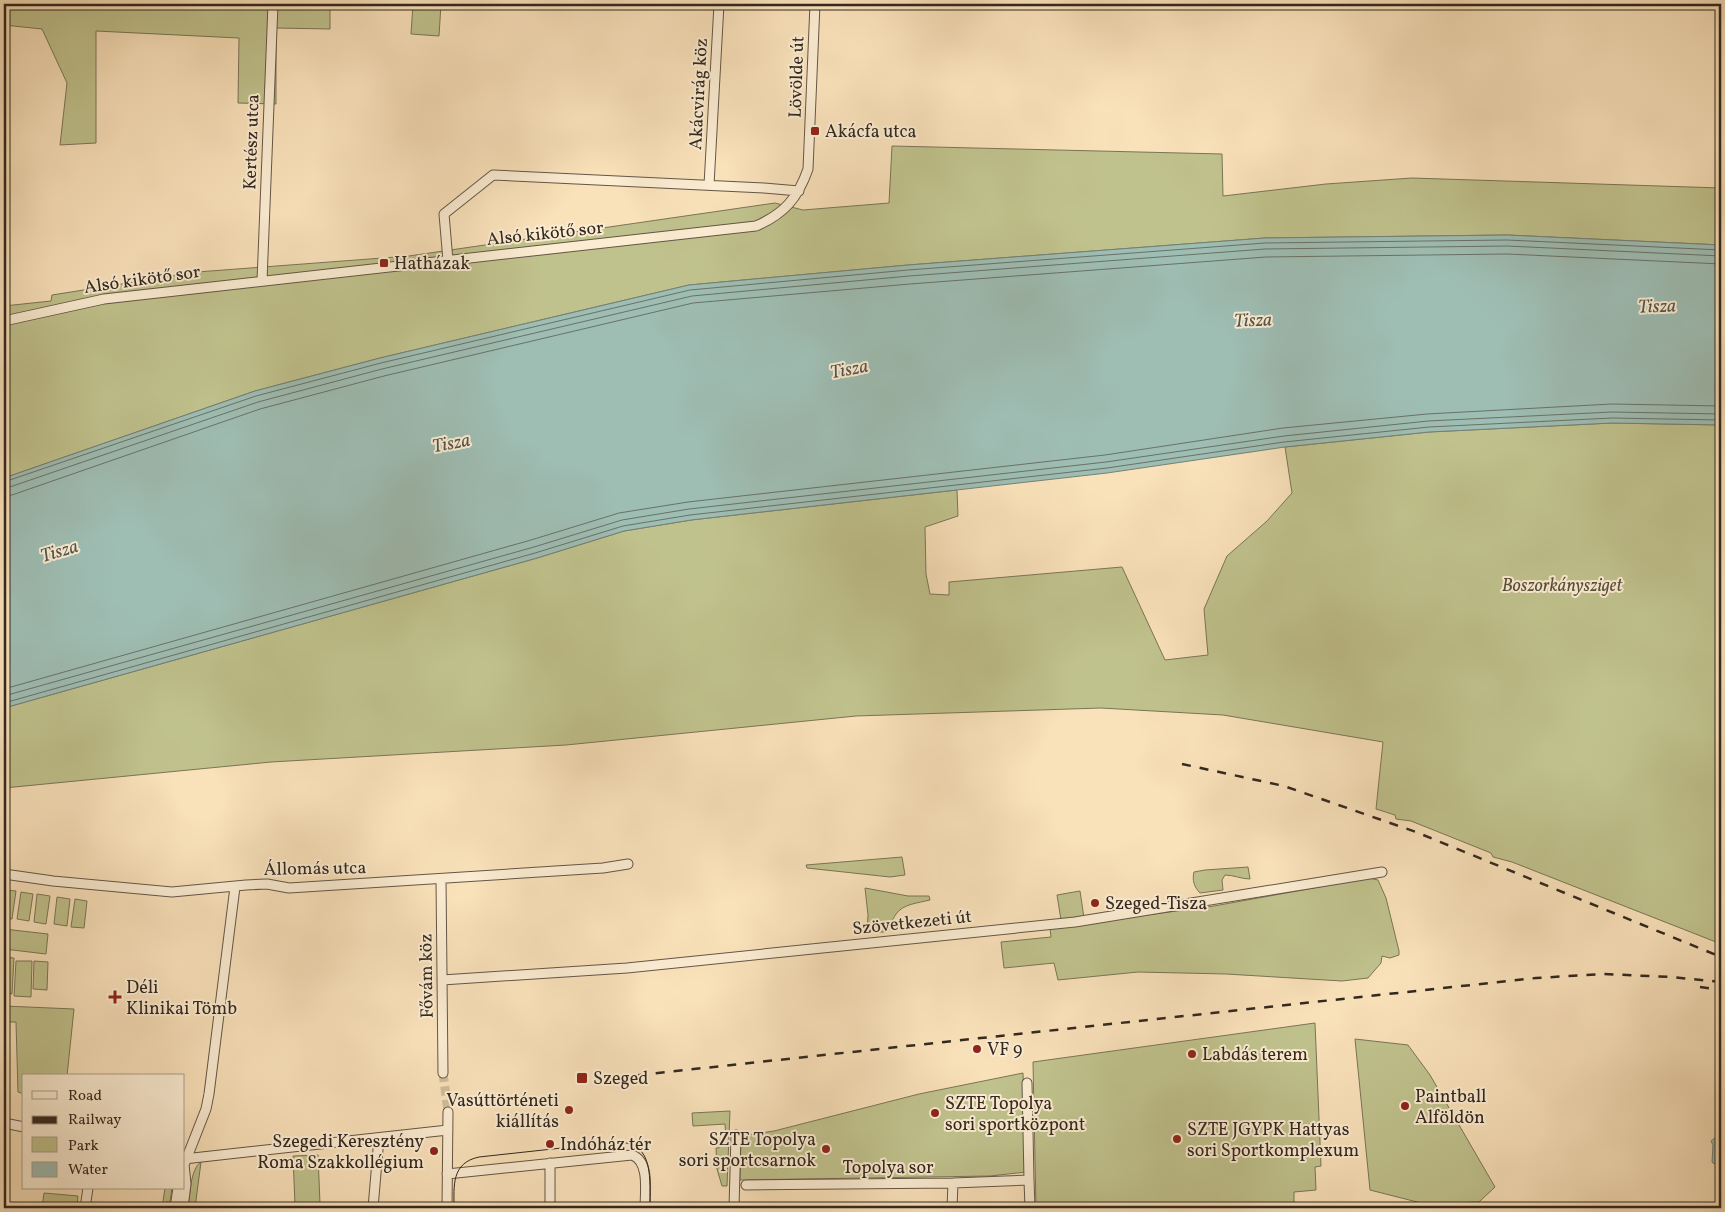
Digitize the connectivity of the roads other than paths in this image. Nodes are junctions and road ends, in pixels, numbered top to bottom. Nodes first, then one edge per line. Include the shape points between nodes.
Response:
1 (273, 4) edge
2 (719, 4) edge
3 (814, 4) edge
4 (809, 152) joint
5 (709, 185) junction
6 (799, 191) junction
7 (448, 260) junction
8 (262, 281) junction
9 (4, 321) edge
10 (628, 864) dead end
11 (1382, 872) dead end
12 (4, 874) edge
13 (441, 879) junction
14 (235, 887) junction
15 (442, 980) junction
16 (444, 1073) tunnel mouth
17 (1027, 1083) dead end
18 (448, 1112) tunnel mouth
19 (5, 1123) edge
20 (22, 1127) edge
21 (448, 1130) junction
22 (736, 1136) dead end
23 (379, 1138) junction
24 (193, 1139) junction
25 (203, 1157) junction
26 (185, 1159) edge
27 (185, 1162) edge
28 (550, 1163) junction
29 (185, 1173) edge
30 (447, 1174) junction
31 (1029, 1180) junction
32 (953, 1183) junction
33 (746, 1185) dead end
34 (88, 1190) edge
35 (178, 1190) edge
36 (85, 1208) edge
37 (175, 1208) edge
38 (183, 1208) edge
39 (373, 1208) edge
40 (447, 1208) edge
41 (550, 1208) edge
42 (645, 1208) edge
43 (734, 1208) edge
44 (952, 1208) edge
45 (1030, 1208) edge

1 - 8 street, Kertész utca
2 - 5 street, Akácvirág köz
3 - 4 street, Lövölde út
4 - 6 street, Alsó kikötő sor via 808,169
5 - 6 street
5 - 7 street via 493,175 444,214
6 - 7 street, Alsó kikötő sor via 782,211 756,226
7 - 8 street, Alsó kikötő sor
8 - 9 street, Alsó kikötő sor via 104,299
10 - 13 street, Állomás utca
11 - 15 street, Szövetkezeti út via 1075,922 627,968
12 - 14 street, Állomás utca via 172,892
13 - 14 street, Állomás utca via 289,888 267,884
13 - 15 street, Fővám köz
14 - 24 street via 209,1094
15 - 16 street, Fővám köz
17 - 31 street
18 - 21 street
19 - 20 street
21 - 23 street
21 - 30 street
22 - 43 street
23 - 25 street
23 - 39 street
24 - 25 street
24 - 26 street
25 - 27 street
28 - 30 street
28 - 41 street
28 - 42 street via 632,1155 643,1166
29 - 38 street
30 - 40 street
31 - 32 street, Topolya sor
31 - 45 street
32 - 33 street, Topolya sor
32 - 44 street
34 - 36 street
35 - 37 street

